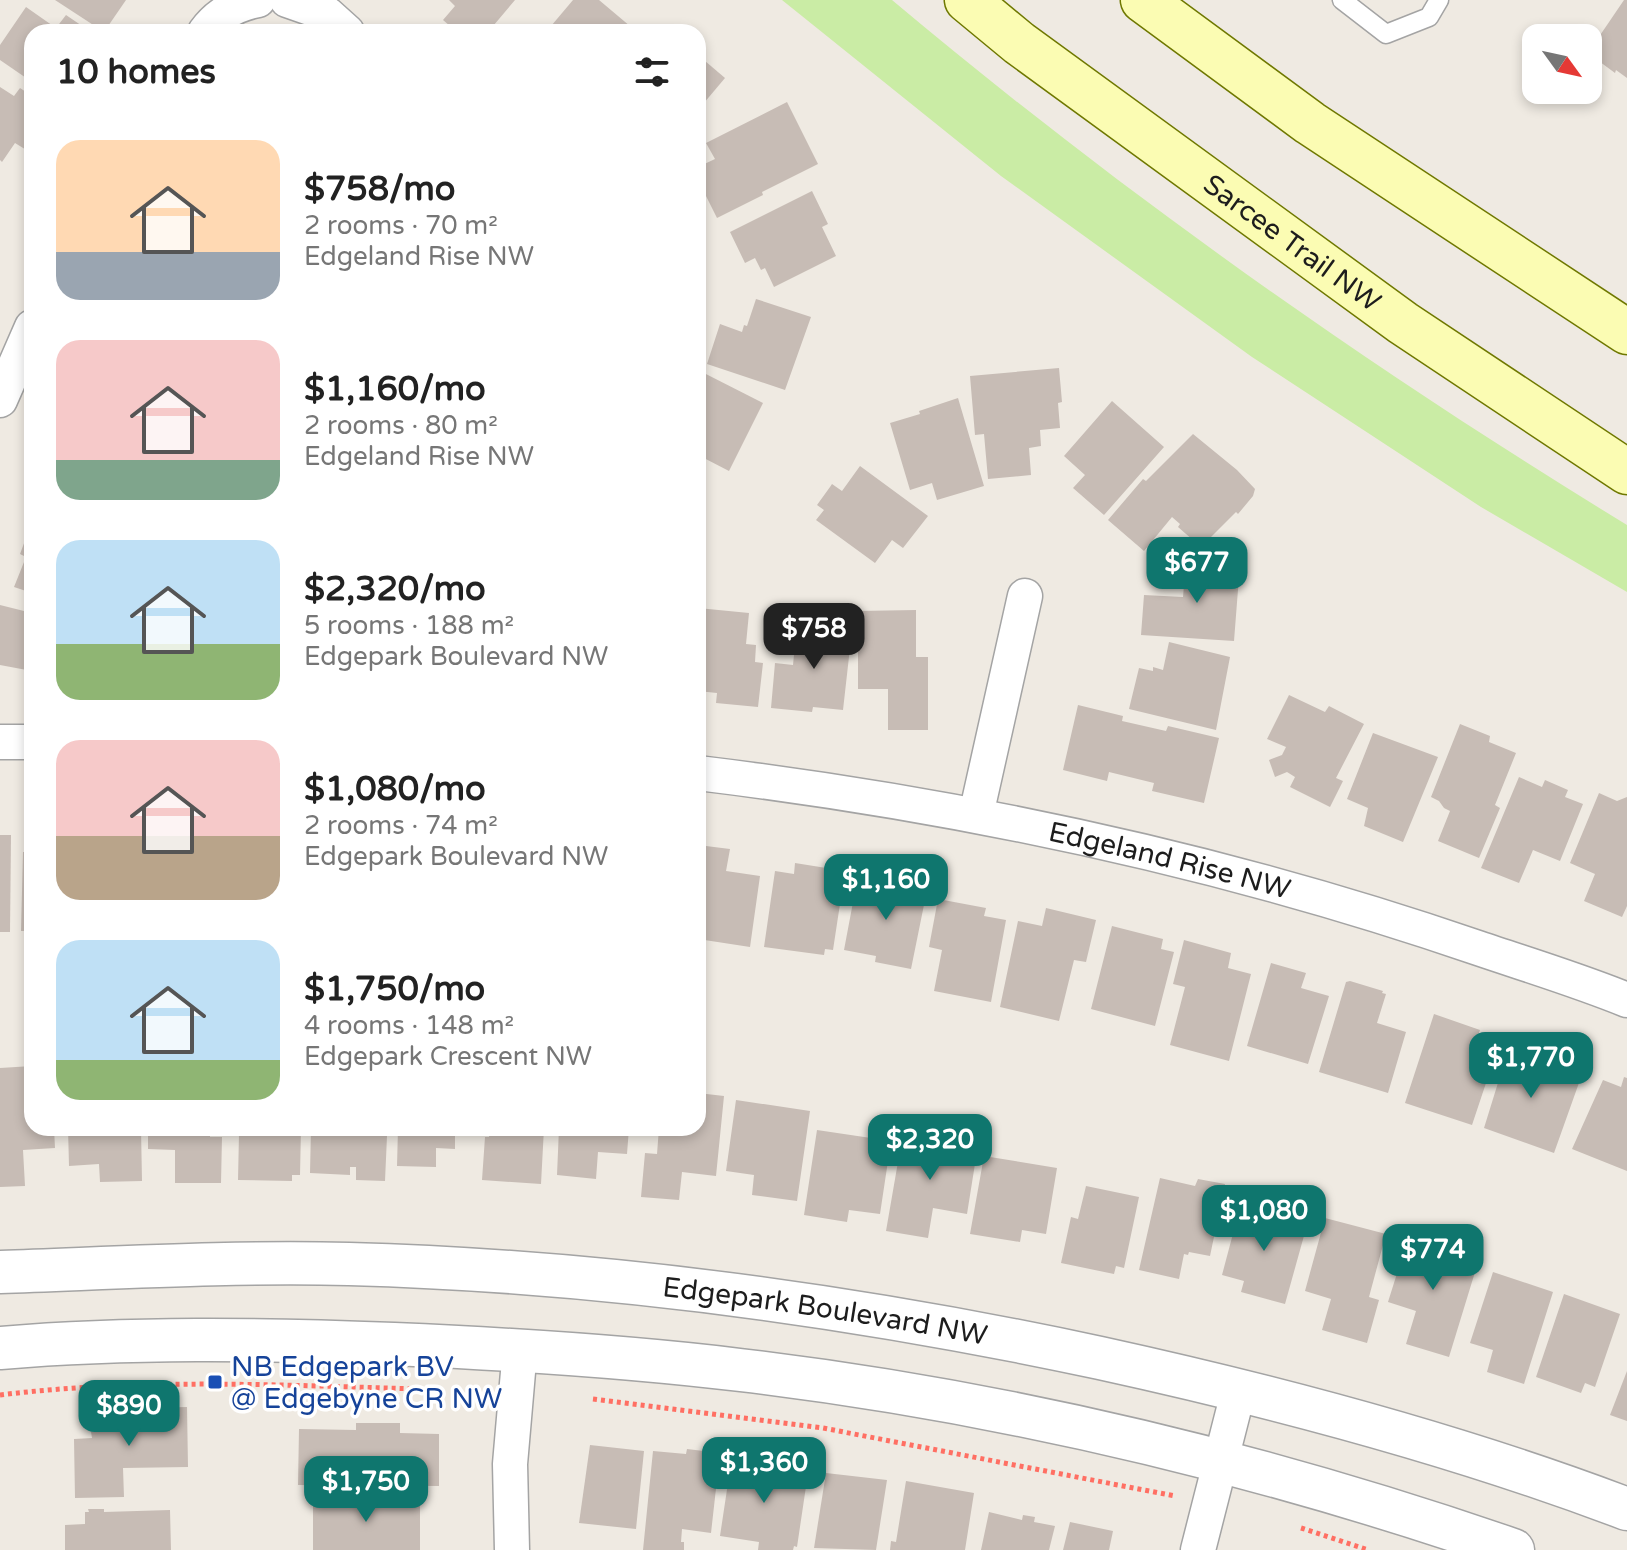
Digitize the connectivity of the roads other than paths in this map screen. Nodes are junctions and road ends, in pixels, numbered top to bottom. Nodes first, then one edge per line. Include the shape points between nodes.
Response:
1 (258, 0) edge
2 (287, 0) edge
3 (967, 0) edge
4 (1143, 0) edge
5 (1342, 0) edge
6 (1439, 0) edge
7 (211, 24) edge
8 (338, 24) edge
9 (1627, 332) edge
10 (24, 345) edge
11 (0, 400) edge
12 (1627, 472) edge
13 (1025, 596) dead end
14 (0, 742) edge
15 (24, 742) edge
16 (706, 774) edge
17 (976, 815) junction
18 (1627, 1000) edge
19 (0, 1272) edge
20 (0, 1348) edge
21 (520, 1349) junction
22 (1239, 1389) junction
23 (1221, 1462) junction
24 (1627, 1509) edge
25 (512, 1550) edge
26 (1198, 1550) edge
27 (1513, 1550) edge

1 - 7 street
2 - 8 street via 327,14
3 - 12 main road, Sarcee Trail NW via 1403,323
4 - 9 main road via 1310,123
5 - 6 lane via 1386,34 1429,17
10 - 11 street
13 - 17 street
14 - 15 street
16 - 17 street, Edgeland Rise NW via 819,787
17 - 18 street, Edgeland Rise NW via 1185,860 1374,913
19 - 22 street, Edgepark Boulevard NW via 352,1264 547,1276 776,1300 969,1330
20 - 21 street via 242,1338
21 - 23 street via 740,1370 892,1392
21 - 25 street via 510,1464
22 - 23 street
22 - 24 street, Edgepark Boulevard NW via 1426,1442
23 - 26 street
23 - 27 street

